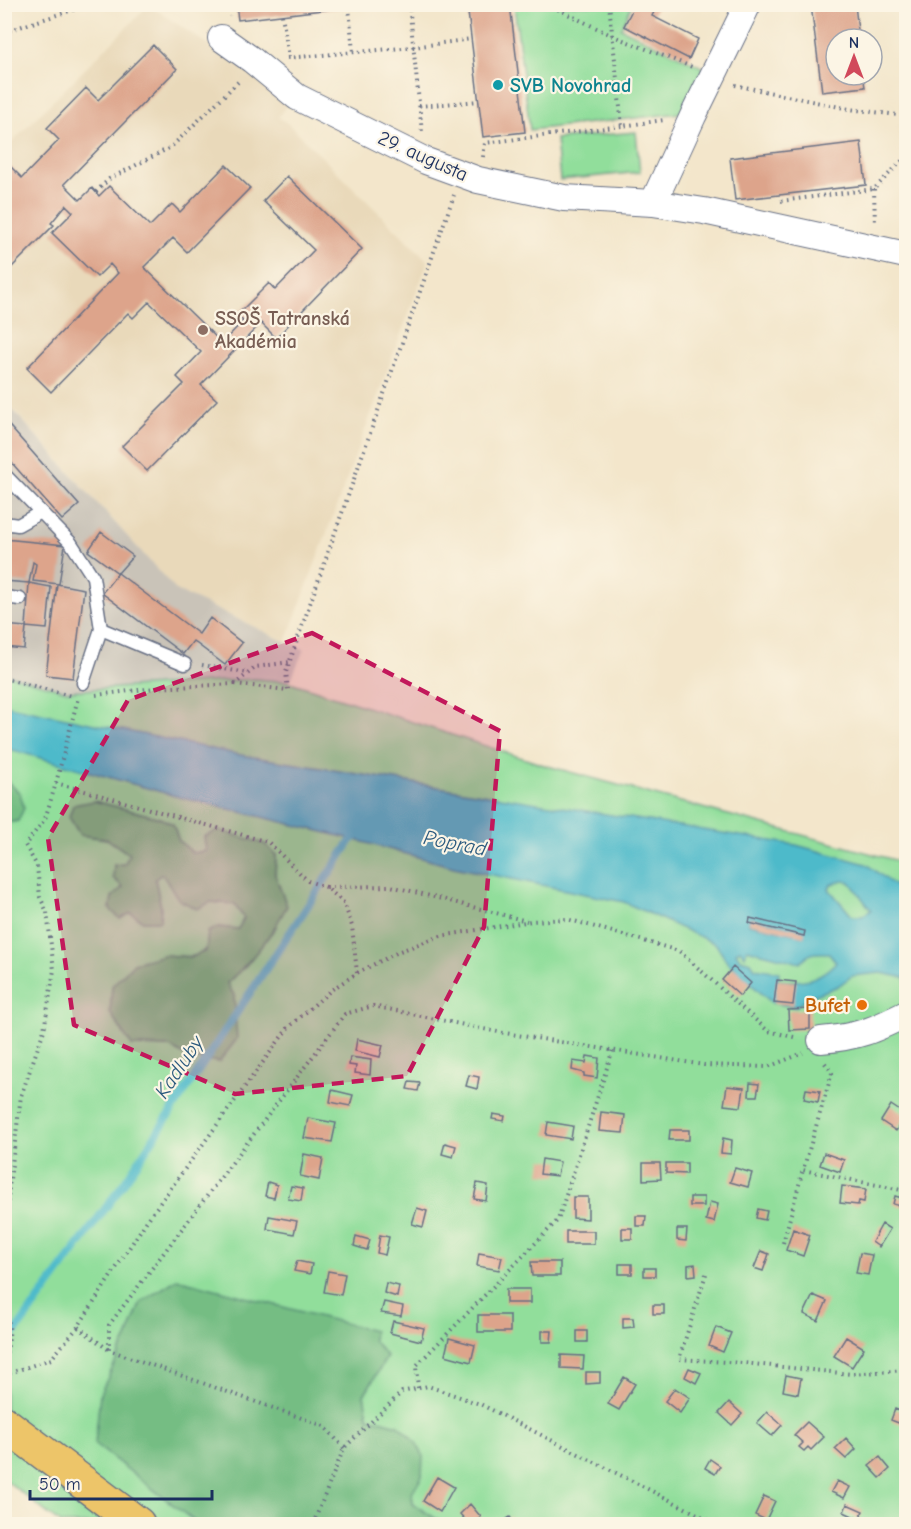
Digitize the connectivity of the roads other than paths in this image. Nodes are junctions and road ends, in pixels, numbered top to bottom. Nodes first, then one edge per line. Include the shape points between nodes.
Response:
1 (748, 4) edge
2 (221, 38) dead end
3 (653, 203) junction
4 (906, 255) edge
5 (4, 474) edge
6 (41, 512) junction
7 (4, 523) edge
8 (4, 597) edge
9 (20, 600) dead end
10 (101, 629) junction
11 (185, 664) road end
12 (83, 683) road end
13 (906, 1014) edge
14 (817, 1043) road end
15 (4, 1423) edge
16 (138, 1524) edge

1 - 3 street
2 - 3 street, 29. augusta via 297,97 426,161 470,177 564,198
3 - 4 street, 29. augusta
5 - 6 lane
6 - 7 lane via 18,525
6 - 10 lane via 71,543 93,577
8 - 9 lane
10 - 11 lane
10 - 12 lane
13 - 14 street via 868,1032
15 - 16 main road

